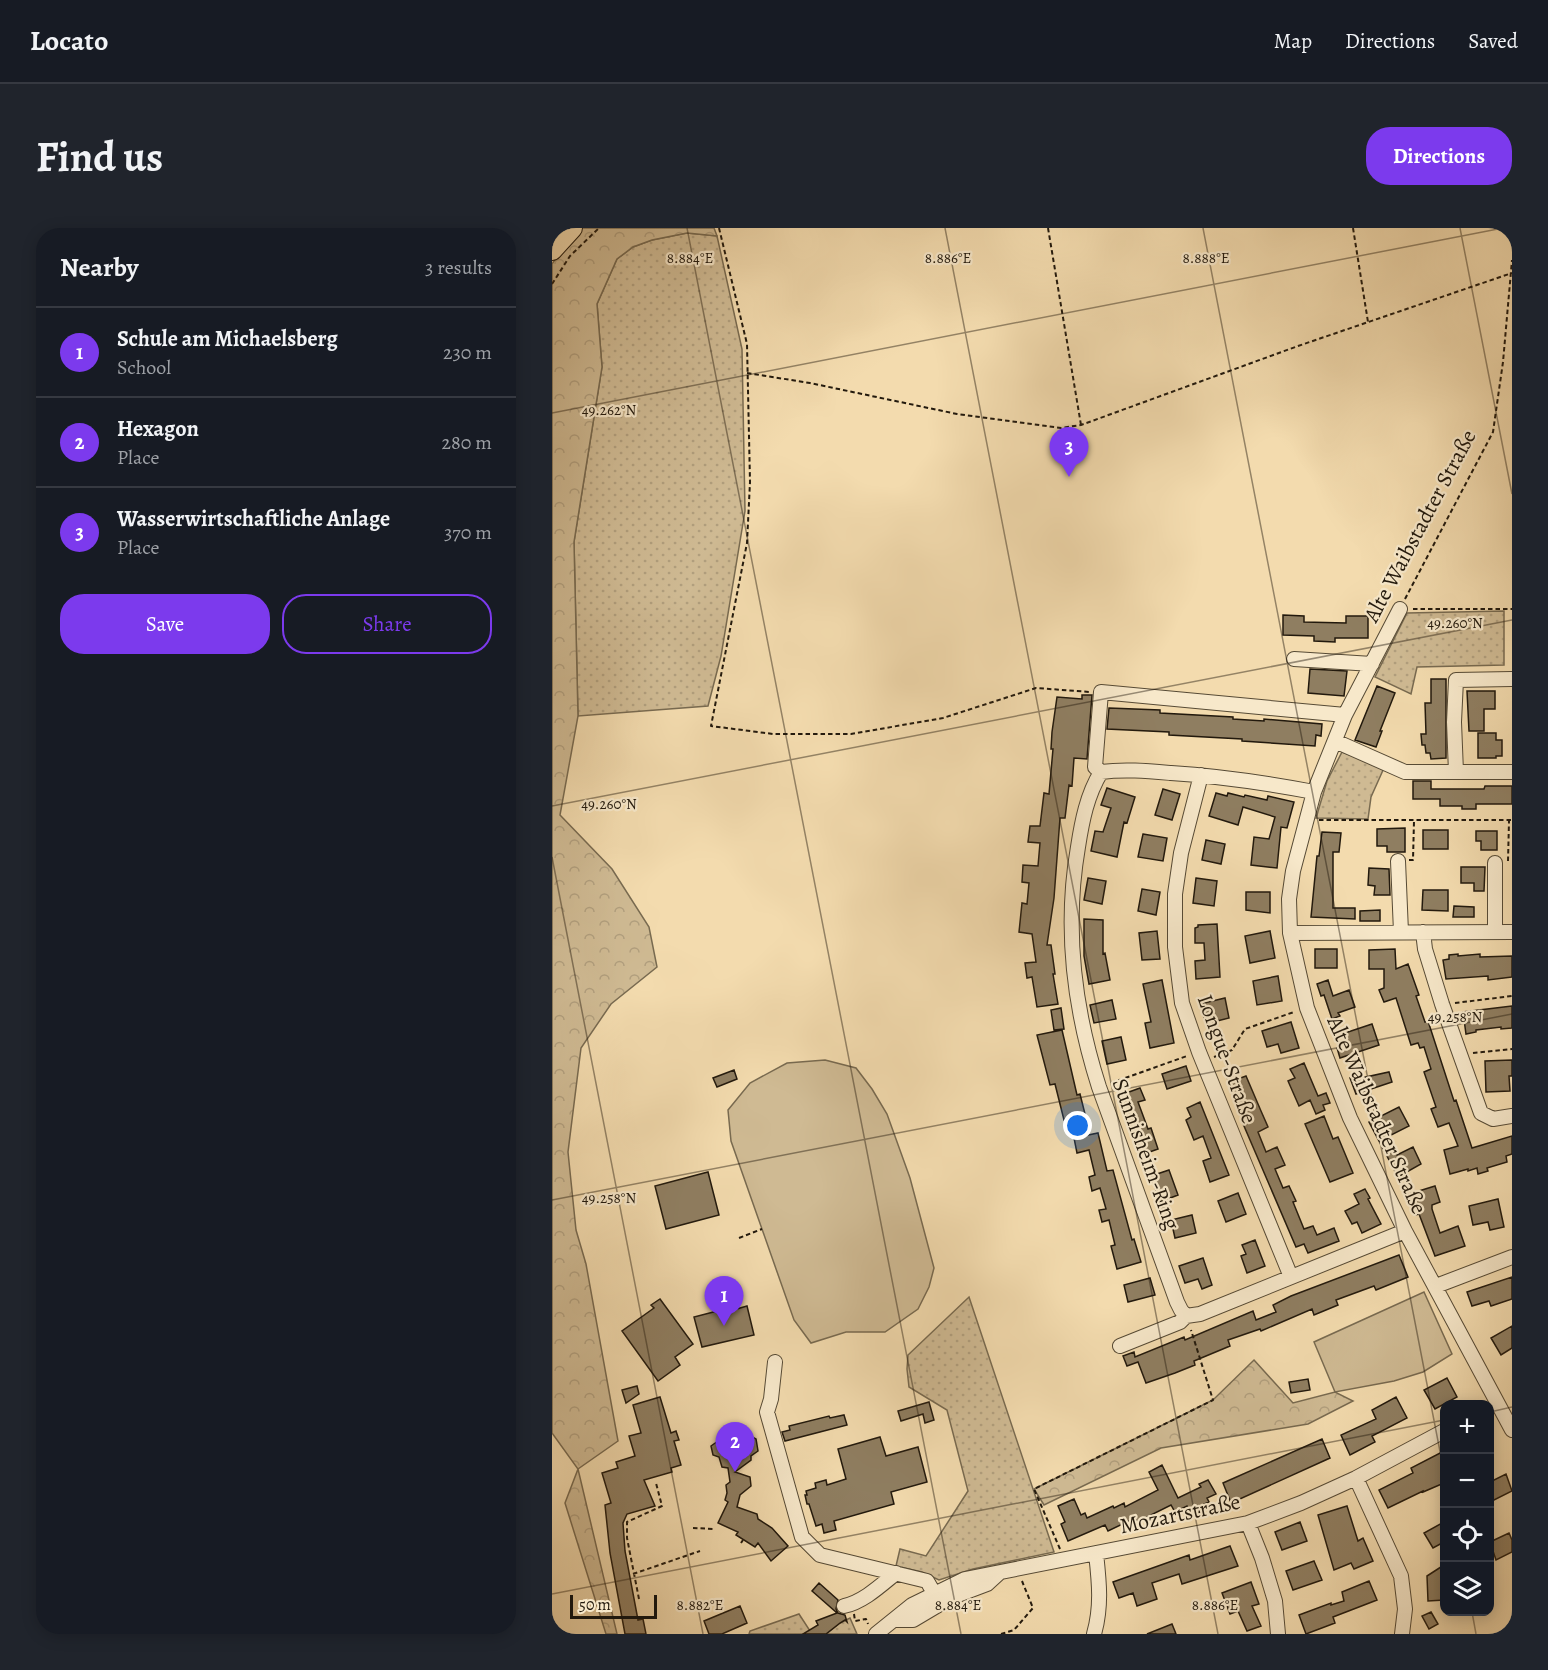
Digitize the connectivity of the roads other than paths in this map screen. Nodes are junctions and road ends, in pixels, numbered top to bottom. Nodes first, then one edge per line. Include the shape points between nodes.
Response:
1 (572, 228) edge
2 (552, 250) edge
3 (1400, 609) road end
4 (1294, 659) dead end
5 (1372, 664) junction
6 (1512, 679) edge
7 (1345, 715) junction
8 (1335, 741) junction
9 (1101, 772) junction
10 (1456, 772) junction
11 (1512, 772) edge
12 (1201, 775) junction
13 (1314, 792) junction
14 (1398, 861) road end
15 (1495, 863) road end
16 (1401, 932) junction
17 (1423, 932) junction
18 (1495, 932) junction
19 (1512, 932) edge
20 (1290, 933) junction
21 (1512, 1116) edge
22 (1405, 1231) junction
23 (1512, 1257) edge
24 (1291, 1277) junction
25 (1436, 1286) junction
26 (1186, 1316) junction
27 (1120, 1346) dead end
28 (775, 1362) dead end
29 (1491, 1400) edge
30 (1494, 1406) edge
31 (1512, 1430) edge
32 (1440, 1433) edge
33 (1356, 1478) junction
34 (1248, 1523) junction
35 (1096, 1552) junction
36 (1001, 1571) junction
37 (896, 1573) junction
38 (934, 1593) junction
39 (848, 1609) road end
40 (894, 1620) junction
41 (876, 1634) edge
42 (1094, 1634) edge
43 (1278, 1634) edge
44 (1402, 1634) edge

1 - 2 highway
3 - 5 street, Alte Waibstadter Straße
4 - 5 street
5 - 7 street, Alte Waibstadter Straße
6 - 10 street via 1456,680
7 - 8 street, Alte Waibstadter Straße
7 - 9 street via 1101,692 1095,767
8 - 10 street via 1405,772
8 - 13 street, Alte Waibstadter Straße
9 - 12 street via 1120,769
9 - 26 street, Sunnisheim-Ring via 1083,819 1074,873 1071,935 1075,992 1089,1055 1177,1302
10 - 11 street
12 - 13 street
12 - 24 street, Longue-Straße via 1175,894 1175,947 1182,1003
13 - 20 street, Alte Waibstadter Straße via 1293,871
14 - 16 street
15 - 18 street
16 - 17 street
16 - 20 street
17 - 18 street
17 - 21 street via 1442,1004 1481,1113 1493,1119
18 - 19 street
20 - 22 street, Alte Waibstadter Straße via 1307,1008 1350,1118
22 - 24 street
22 - 25 street, Alte Waibstadter Straße
23 - 25 street
24 - 26 street
25 - 29 street, Alte Waibstadter Straße
26 - 27 street
28 - 37 street via 767,1412 802,1537 820,1555
30 - 31 street, Alte Waibstadter Straße
32 - 33 street, Mozartstraße
33 - 34 street, Mozartstraße
33 - 44 street via 1401,1576 1405,1609
34 - 35 street, Mozartstraße
34 - 43 street via 1275,1601
35 - 36 street, Mozartstraße
35 - 42 street via 1100,1590
36 - 38 street, Mozartstraße via 965,1579
36 - 40 street via 987,1584 950,1598 913,1620
37 - 38 street via 927,1581
37 - 39 street
38 - 40 street, Mozartstraße
40 - 41 street, Mozartstraße

